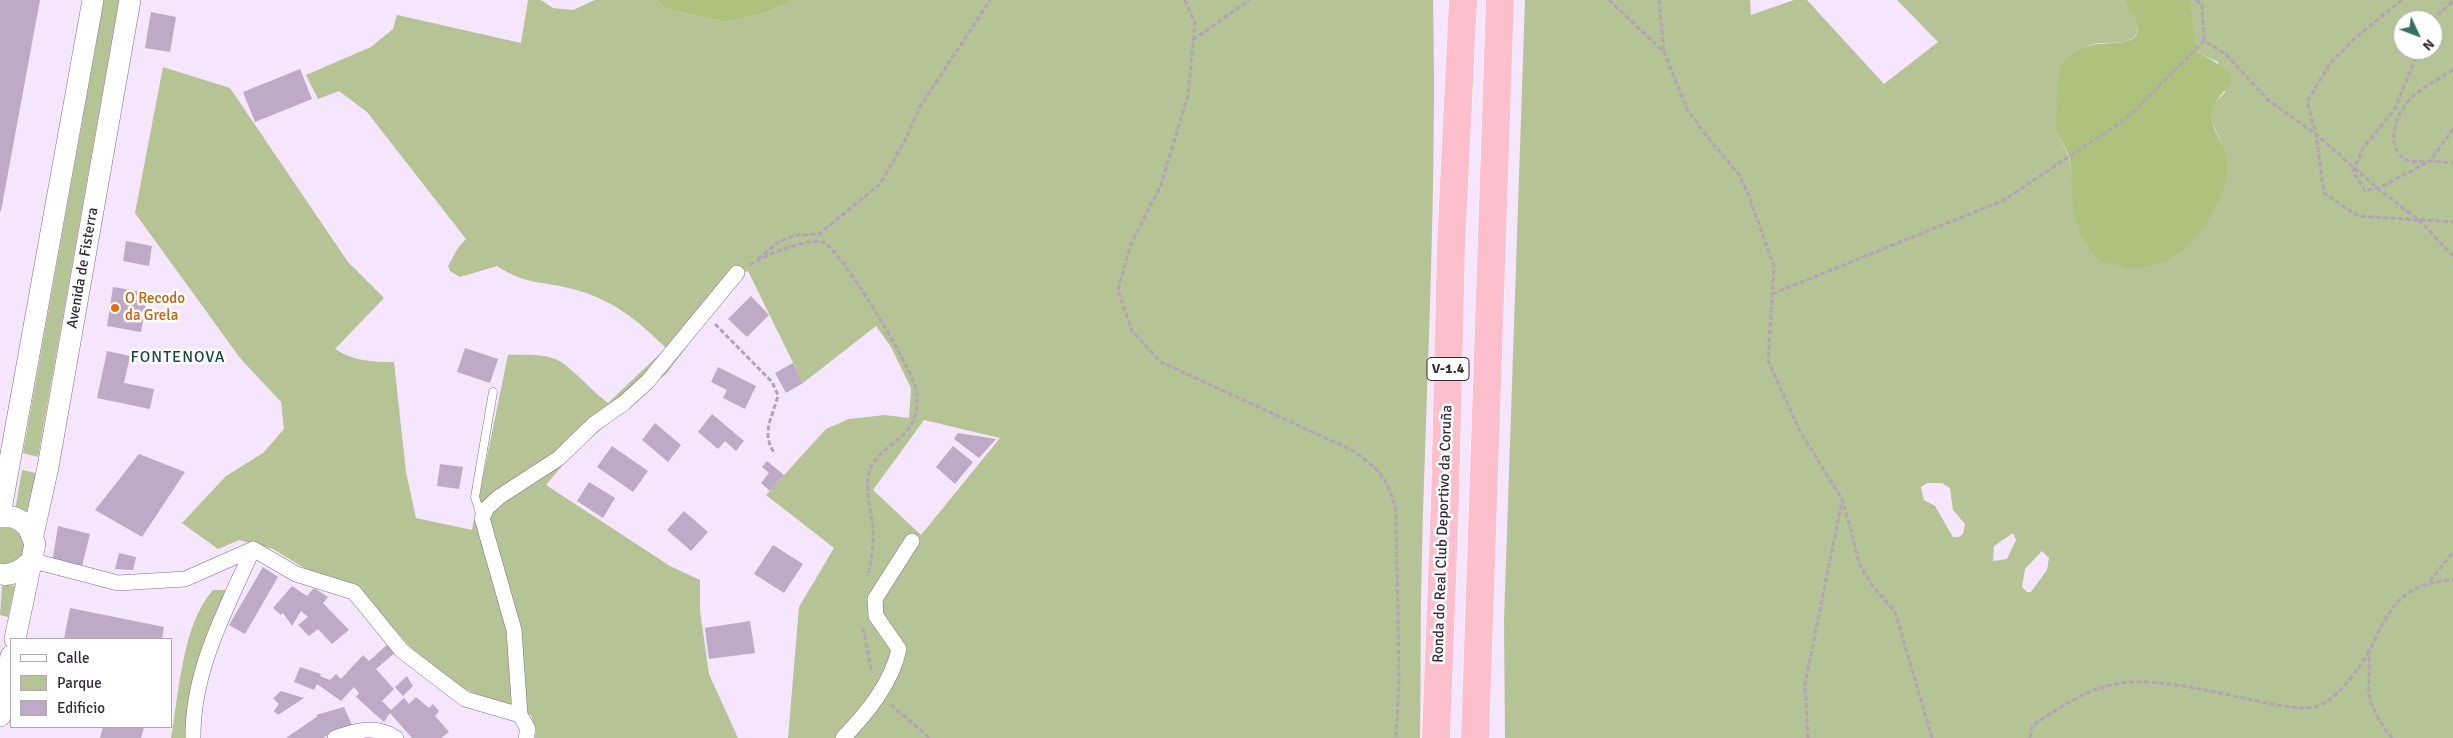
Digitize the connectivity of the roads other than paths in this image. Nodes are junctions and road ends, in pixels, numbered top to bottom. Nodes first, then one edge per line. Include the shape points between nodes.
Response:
1 (93, 0) edge
2 (130, 0) edge
3 (1463, 0) edge
4 (1500, 0) edge
5 (737, 273) road end
6 (493, 392) dead end
7 (0, 516) edge
8 (482, 518) junction
9 (33, 535) junction
10 (912, 541) dead end
11 (253, 549) junction
12 (30, 561) junction
13 (0, 574) edge
14 (14, 638) edge
15 (10, 661) edge
16 (520, 715) junction
17 (0, 716) edge
18 (193, 738) edge
19 (335, 738) edge
20 (396, 738) edge
21 (526, 738) edge
22 (843, 738) edge
23 (1436, 738) edge
24 (1475, 738) edge

1 - 7 main road
2 - 9 main road, Avenida de Fisterra via 48,467
3 - 23 highway, Ronda do Real Club Deportivo da Coruña / V-1.4 via 1451,246
4 - 24 highway, V-1.4
5 - 8 street via 648,380 624,403 594,424 559,458 499,497
6 - 8 lane via 475,498
7 - 9 main road via 21,521
8 - 16 street via 514,630
9 - 12 main road, Avenida de Fisterra via 35,544
10 - 22 street via 875,599 876,616 899,649 896,666 858,722
11 - 12 street via 185,579 118,583
11 - 16 street via 296,574 354,592 402,652 465,699
11 - 18 street via 211,643 193,713
12 - 13 main road via 14,573
12 - 14 main road, Avenida de Fisterra
15 - 17 main road
16 - 21 street via 528,729
19 - 20 street via 357,730 385,731

